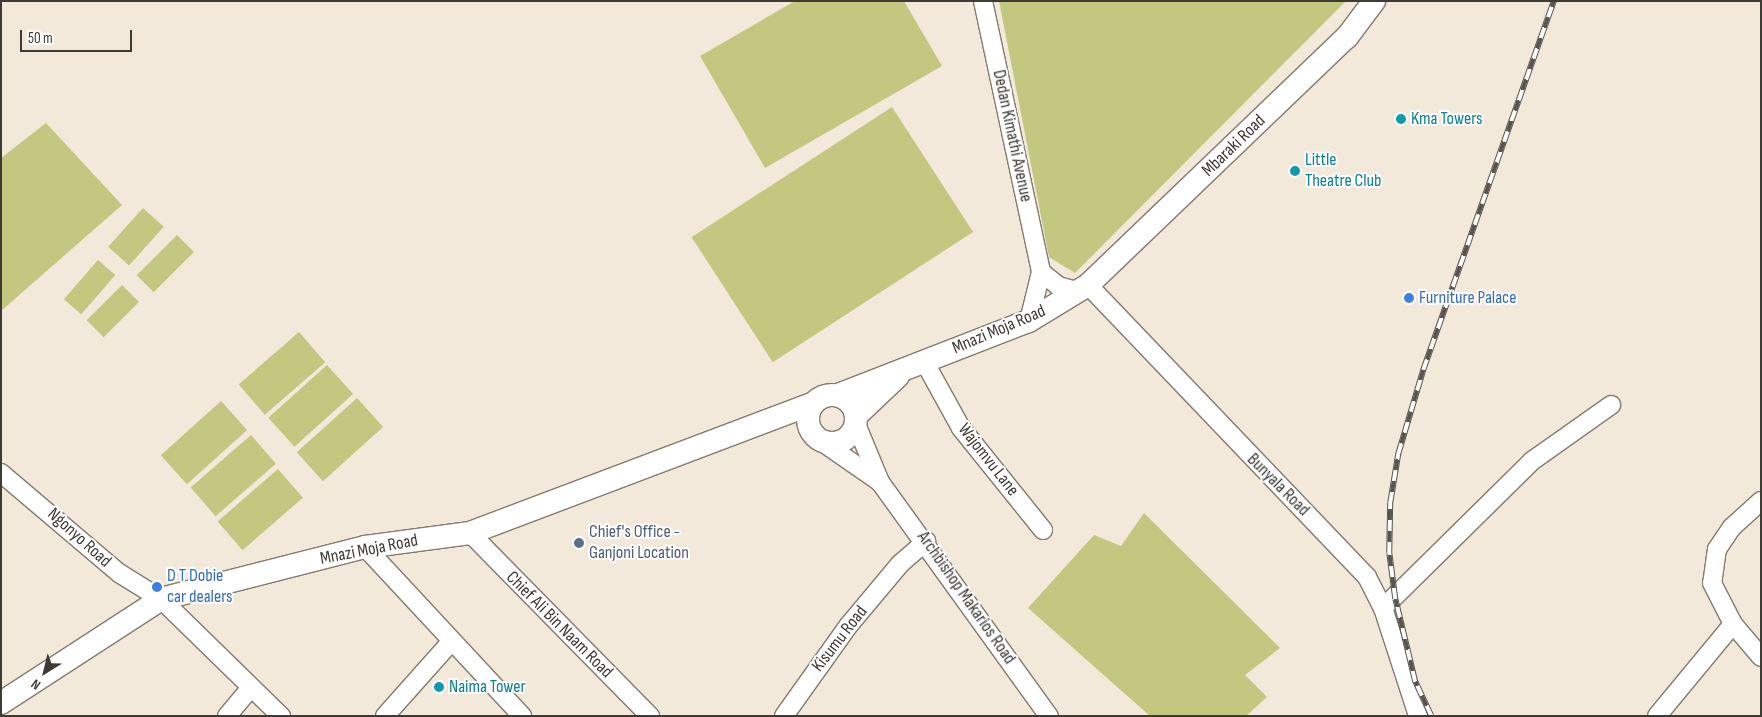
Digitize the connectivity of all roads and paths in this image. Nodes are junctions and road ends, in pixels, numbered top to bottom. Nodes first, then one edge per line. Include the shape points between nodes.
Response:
1 (983, 1) edge
2 (1374, 1) edge
3 (1041, 272) junction
4 (1083, 288) junction
5 (1029, 321) junction
6 (915, 365) junction
7 (838, 395) junction
8 (812, 404) junction
9 (1611, 406) dead end
10 (856, 420) junction
11 (754, 430) junction
12 (816, 436) junction
13 (1, 473) edge
14 (880, 482) junction
15 (1761, 500) edge
16 (913, 522) junction
17 (1043, 530) dead end
18 (470, 533) junction
19 (926, 540) junction
20 (365, 547) junction
21 (900, 564) junction
22 (161, 600) junction
23 (1383, 608) junction
24 (1733, 624) junction
25 (451, 642) junction
26 (1761, 657) edge
27 (250, 689) junction
28 (1, 703) edge
29 (227, 716) edge
30 (281, 716) edge
31 (385, 716) edge
32 (522, 716) edge
33 (650, 716) edge
34 (784, 716) edge
35 (1048, 716) edge
36 (1418, 716) edge
37 (1658, 716) edge

1 - 3 street, Dedan Kimathi Avenue
2 - 4 main road, Mbaraki Road via 1347,37
3 - 4 street via 1058,286
3 - 5 street, Dedan Kimathi Avenue
4 - 5 main road, Mnazi Moja Road
4 - 23 street, Bunyala Road via 1348,555
5 - 6 main road, Mnazi Moja Road
6 - 7 main road, Mnazi Moja Road
6 - 10 main road
6 - 17 street, Wajomvu Lane via 960,428
7 - 8 main road via 829,394
7 - 10 main road via 847,399
8 - 11 main road, Mnazi Moja Road
8 - 12 main road via 808,422
9 - 23 street via 1532,461
10 - 12 main road via 843,441
10 - 14 street
11 - 12 main road
11 - 18 main road, Mnazi Moja Road
12 - 14 street
13 - 22 street, Ngonyo Road via 118,573
14 - 16 street, Archbishop Makarios Road
15 - 24 street via 1732,527 1712,563 1712,583
16 - 19 street, Archbishop Makarios Road
16 - 21 street, Kisumu Road
18 - 20 main road, Mnazi Moja Road
18 - 33 street, Chief Ali Bin Naam Road
19 - 21 street, Kisumu Road
19 - 35 street, Archbishop Makarios Road
20 - 22 main road, Mnazi Moja Road
20 - 25 street
21 - 34 street, Kisumu Road
22 - 27 street, Ngonyo Road
22 - 28 main road, Mnazi Moja Road
23 - 36 street, Bunyala Road
24 - 26 street
24 - 37 street
25 - 31 street
25 - 32 street
27 - 29 street
27 - 30 street, Ngonyo Road

